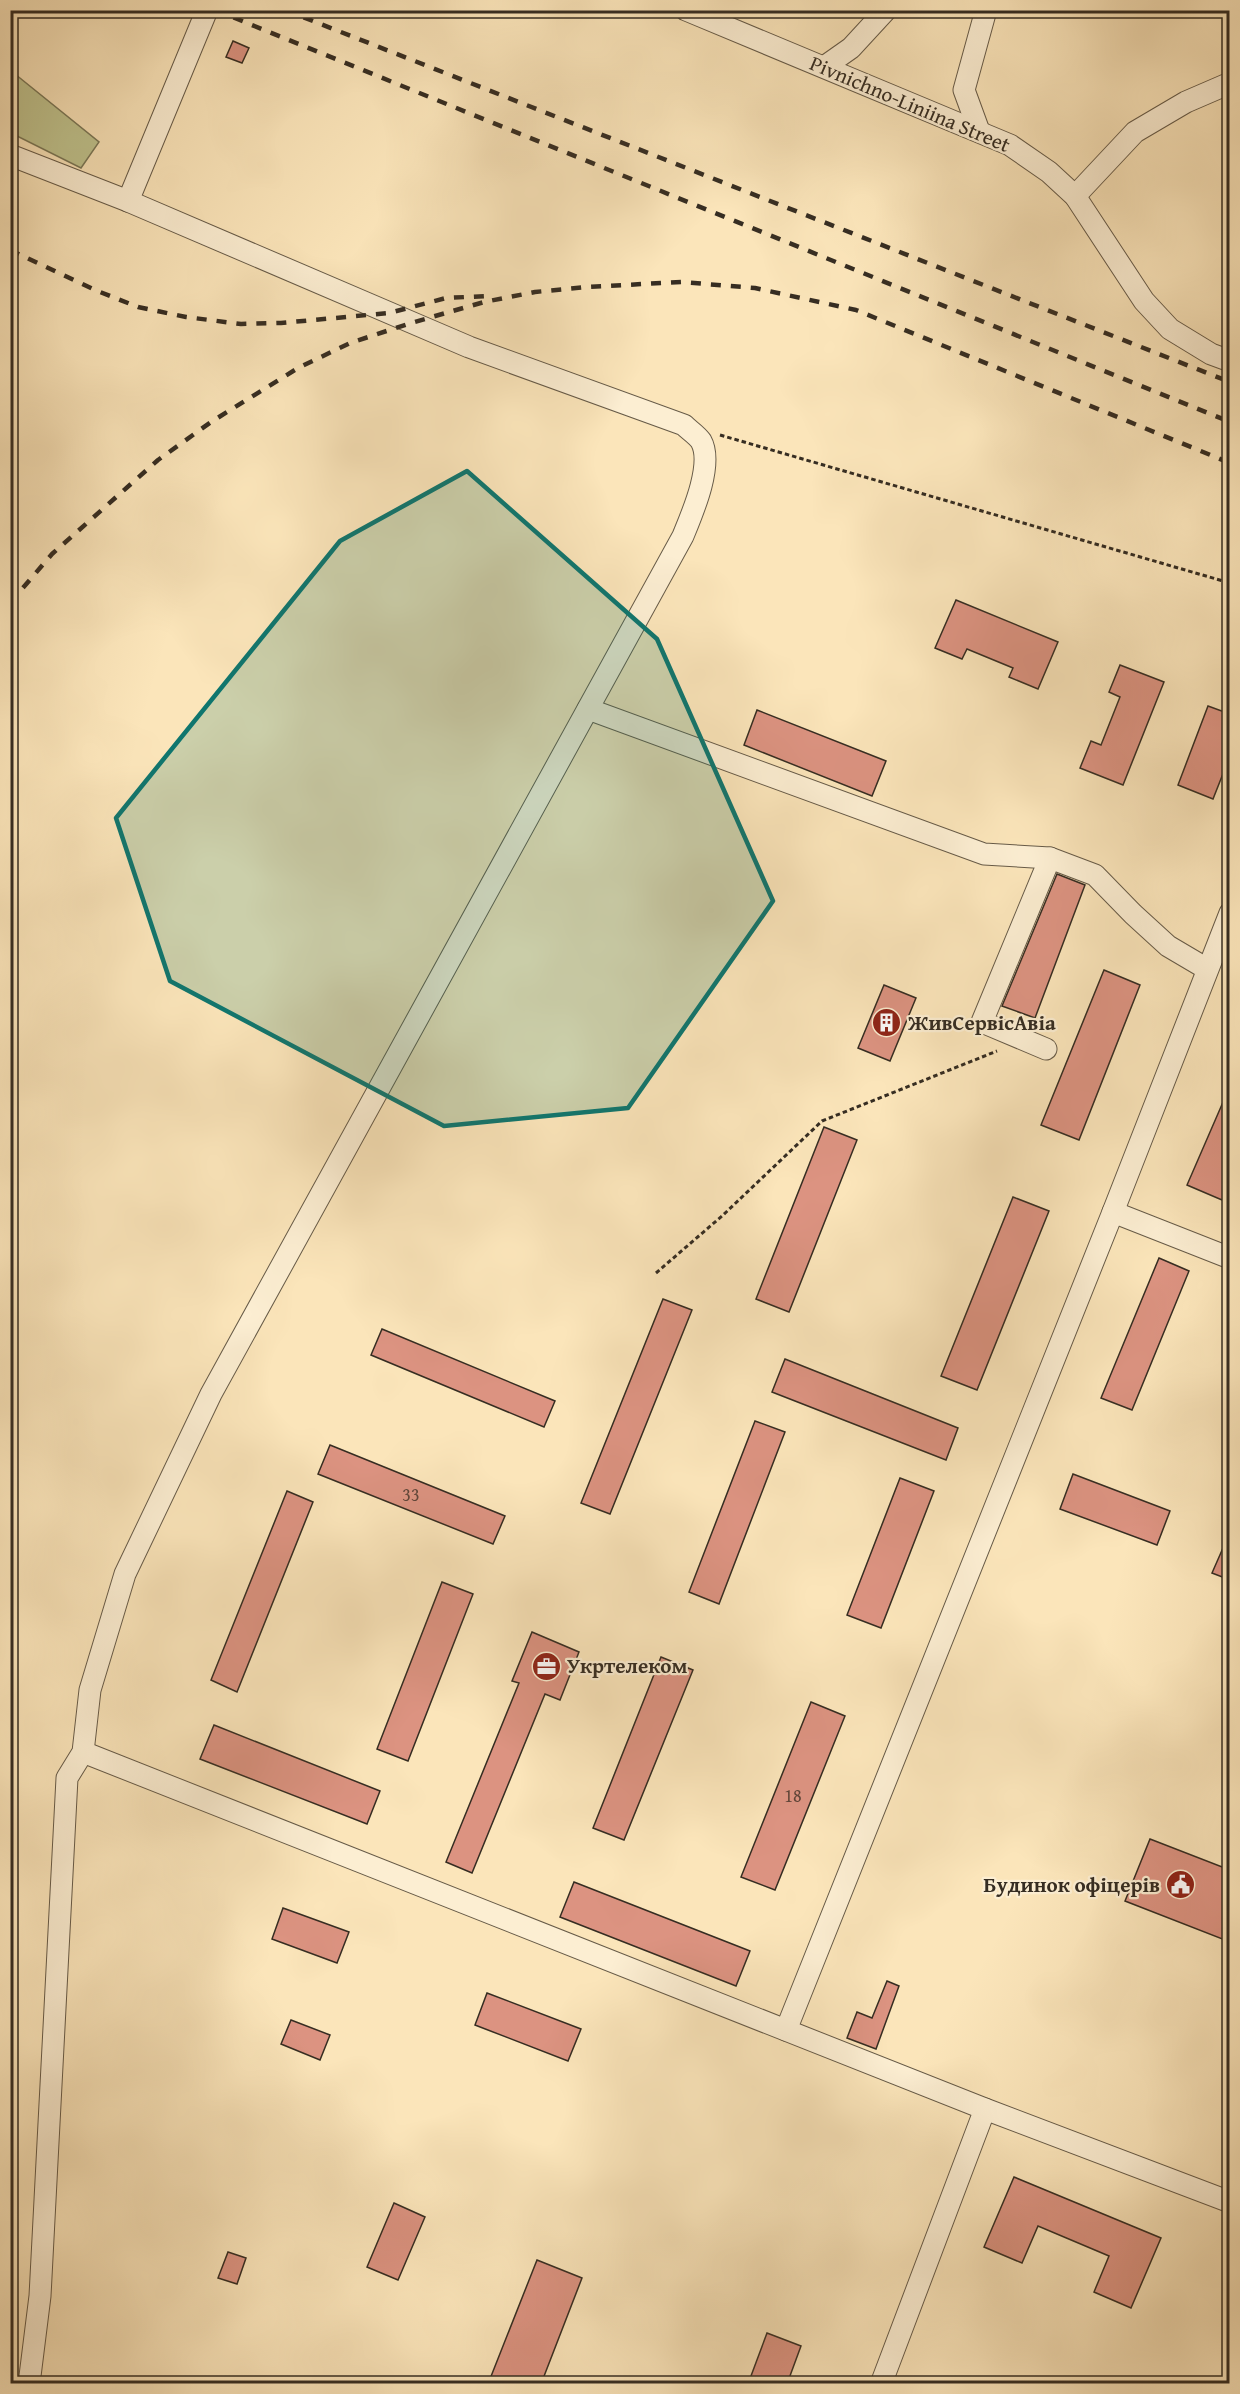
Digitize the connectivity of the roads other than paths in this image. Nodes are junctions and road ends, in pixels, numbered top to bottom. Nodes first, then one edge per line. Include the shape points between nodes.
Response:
1 (207, 10) edge
2 (686, 10) edge
3 (886, 10) edge
4 (986, 10) edge
5 (824, 67) junction
6 (1230, 83) edge
7 (979, 131) junction
8 (10, 155) edge
9 (1075, 196) junction
10 (128, 201) junction
11 (1230, 361) edge
12 (588, 709) junction
13 (1050, 858) junction
14 (1230, 913) edge
15 (1208, 969) junction
16 (1046, 1049) dead end
17 (1113, 1212) junction
18 (1230, 1258) edge
19 (83, 1752) junction
20 (786, 2030) junction
21 (985, 2109) junction
22 (1230, 2202) edge
23 (29, 2384) edge
24 (881, 2384) edge

1 - 10 street
2 - 5 street, Pivnichno-Liniina Street
3 - 5 street via 851,48
4 - 7 street via 964,90
5 - 7 street, Pivnichno-Liniina Street
6 - 9 street via 1186,102 1135,132
7 - 9 street, Pivnichno-Liniina Street via 1010,145
8 - 10 street
9 - 11 street, Pivnichno-Liniina Street via 1144,301 1170,329
10 - 12 street via 469,347 684,425 701,442 705,465 698,500 683,536
12 - 13 street via 984,854
12 - 19 street via 206,1405 124,1574 90,1690
13 - 15 street via 1095,875 1168,946
13 - 16 street via 982,1022
14 - 15 street
15 - 17 street
17 - 18 street
17 - 20 street
19 - 20 street
19 - 23 street via 67,1778 40,2296
20 - 21 street
21 - 22 street
21 - 24 street

